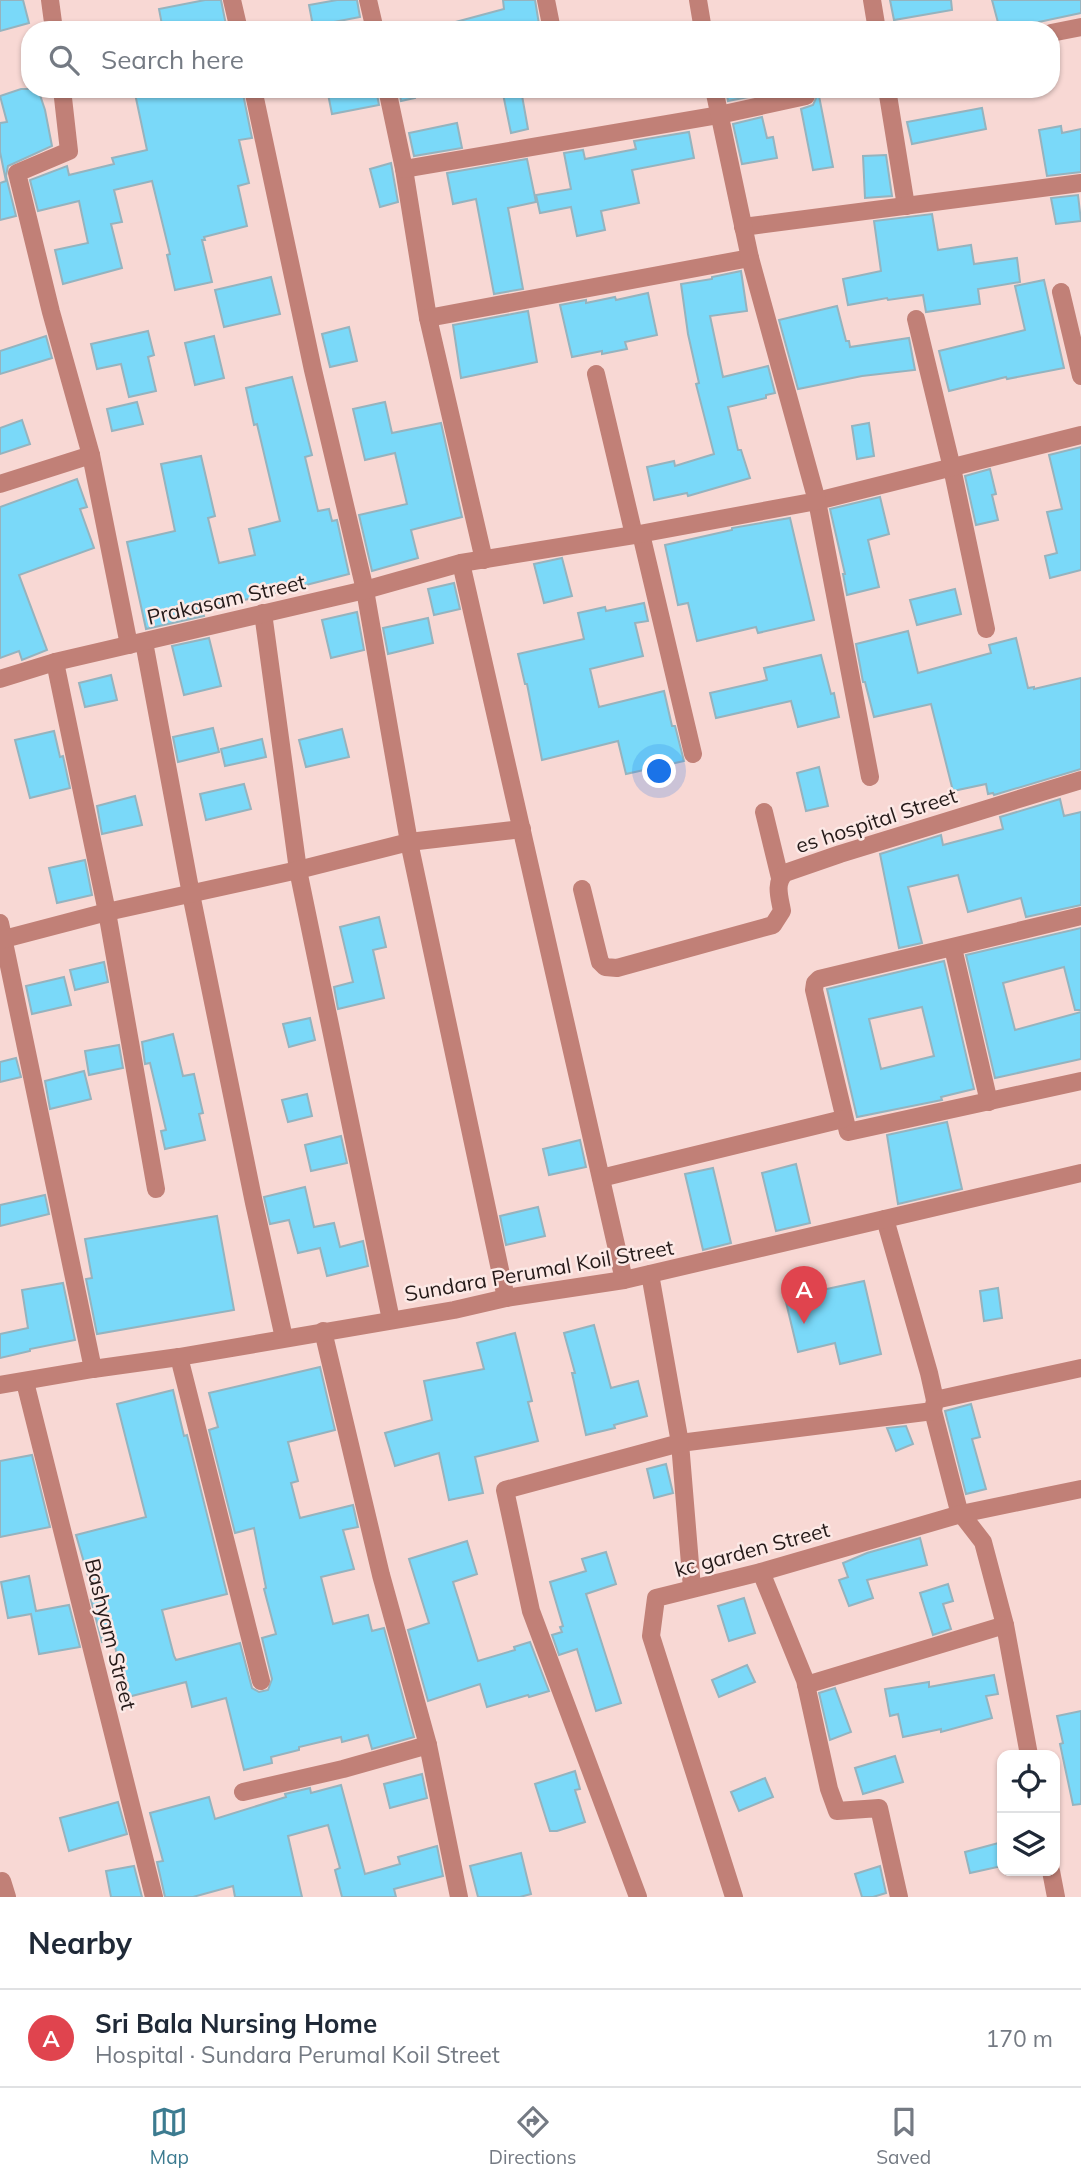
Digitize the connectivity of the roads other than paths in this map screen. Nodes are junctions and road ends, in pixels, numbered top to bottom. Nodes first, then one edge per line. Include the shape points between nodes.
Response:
1 (50, 0) edge
2 (232, 0) edge
3 (368, 0) edge
4 (546, 0) edge
5 (698, 0) edge
6 (872, 0) edge
7 (53, 21) edge
8 (237, 21) edge
9 (373, 21) edge
10 (550, 21) edge
11 (702, 21) edge
12 (876, 21) edge
13 (1081, 27) edge
14 (1060, 31) edge
15 (63, 98) edge
16 (255, 98) edge
17 (389, 98) edge
18 (716, 98) edge
19 (797, 98) edge
20 (888, 98) edge
21 (719, 115) junction
22 (404, 169) junction
23 (8, 174) edge
24 (1081, 183) edge
25 (906, 206) junction
26 (743, 227) junction
27 (750, 258) junction
28 (1061, 292) dead end
29 (428, 318) junction
30 (916, 320) dead end
31 (596, 374) dead end
32 (1081, 376) edge
33 (1081, 435) edge
34 (91, 455) junction
35 (952, 468) junction
36 (0, 484) edge
37 (817, 501) junction
38 (637, 534) junction
39 (484, 560) junction
40 (461, 563) junction
41 (365, 590) junction
42 (263, 613) junction
43 (986, 629) dead end
44 (136, 644) junction
45 (55, 662) junction
46 (0, 679) edge
47 (693, 754) dead end
48 (870, 777) dead end
49 (1081, 780) edge
50 (764, 812) dead end
51 (522, 829) junction
52 (409, 842) junction
53 (298, 870) junction
54 (780, 878) junction
55 (582, 889) dead end
56 (191, 894) junction
57 (107, 912) junction
58 (1081, 916) edge
59 (1, 934) edge
60 (953, 948) junction
61 (1081, 1082) edge
62 (989, 1102) junction
63 (844, 1119) junction
64 (1081, 1173) edge
65 (601, 1178) junction
66 (156, 1189) dead end
67 (885, 1219) junction
68 (650, 1274) junction
69 (624, 1280) junction
70 (506, 1298) junction
71 (391, 1320) junction
72 (323, 1331) junction
73 (284, 1338) junction
74 (178, 1357) junction
75 (1081, 1368) edge
76 (93, 1369) junction
77 (25, 1382) junction
78 (0, 1385) edge
79 (934, 1406) junction
80 (680, 1443) junction
81 (1081, 1489) edge
82 (961, 1514) junction
83 (761, 1572) junction
84 (692, 1588) junction
85 (1005, 1625) junction
86 (261, 1681) dead end
87 (806, 1685) junction
88 (428, 1745) junction
89 (1028, 1750) edge
90 (243, 1792) dead end
91 (1052, 1876) edge
92 (154, 1897) edge
93 (459, 1897) edge
94 (638, 1897) edge
95 (734, 1897) edge
96 (899, 1897) edge
97 (1056, 1897) edge

1 - 7 street
2 - 8 street
3 - 9 street
4 - 10 street
5 - 11 street
6 - 12 street
13 - 14 street
15 - 23 street via 69,151
16 - 41 street
17 - 22 street
18 - 21 street, es hospital Street
19 - 21 street
20 - 25 street
21 - 22 street
21 - 26 street, es hospital Street
22 - 29 street
23 - 34 street
24 - 25 street
25 - 26 street
26 - 27 street, es hospital Street
27 - 29 street
27 - 37 street, es hospital Street
28 - 32 street
29 - 39 street
30 - 35 street
31 - 38 street
33 - 35 street, Prakasam Street
34 - 36 street
34 - 44 street
35 - 37 street, Prakasam Street
35 - 43 street
37 - 38 street, Prakasam Street
37 - 48 street, es hospital Street
38 - 39 street, Prakasam Street
38 - 47 street
39 - 40 street, Prakasam Street
40 - 41 street, Prakasam Street
40 - 51 street
41 - 42 street, Prakasam Street
41 - 52 street
42 - 44 street, Prakasam Street
42 - 53 street
44 - 45 street, Prakasam Street
44 - 56 street
45 - 46 street, Prakasam Street
45 - 57 street
49 - 54 street, es hospital Street via 840,854
50 - 54 street
51 - 52 street
51 - 65 street
52 - 53 street
52 - 70 street
53 - 56 street
53 - 71 street
54 - 55 street, es hospital Street via 782,911 773,925 617,968 600,962
56 - 57 street
56 - 73 street
57 - 59 street
57 - 66 street
58 - 60 street
59 - 76 street
60 - 62 street
60 - 63 street via 815,983
61 - 62 street
62 - 63 street via 852,1132
63 - 65 street
64 - 67 street, Sundara Perumal Koil Street
65 - 69 street
67 - 68 street, Sundara Perumal Koil Street
67 - 79 street
68 - 69 street, Sundara Perumal Koil Street
68 - 80 street
69 - 70 street, Sundara Perumal Koil Street
70 - 71 street, Sundara Perumal Koil Street
71 - 72 street, Sundara Perumal Koil Street
72 - 73 street, Sundara Perumal Koil Street
72 - 88 street via 381,1575
73 - 74 street, Sundara Perumal Koil Street
74 - 76 street, Sundara Perumal Koil Street
74 - 86 street
75 - 79 street
76 - 77 street, Sundara Perumal Koil Street
77 - 78 street, Sundara Perumal Koil Street
77 - 92 street, Bashyam Street
79 - 80 street
79 - 82 street
80 - 84 street
80 - 94 street via 505,1490 531,1611
81 - 82 street, kc garden Street
82 - 83 street, kc garden Street
82 - 85 street via 982,1542
83 - 84 street, kc garden Street
83 - 87 street
84 - 95 street, kc garden Street via 656,1598 651,1636
85 - 87 street
85 - 89 street
87 - 96 street via 837,1811 879,1808
88 - 90 street
88 - 93 street
91 - 97 street

